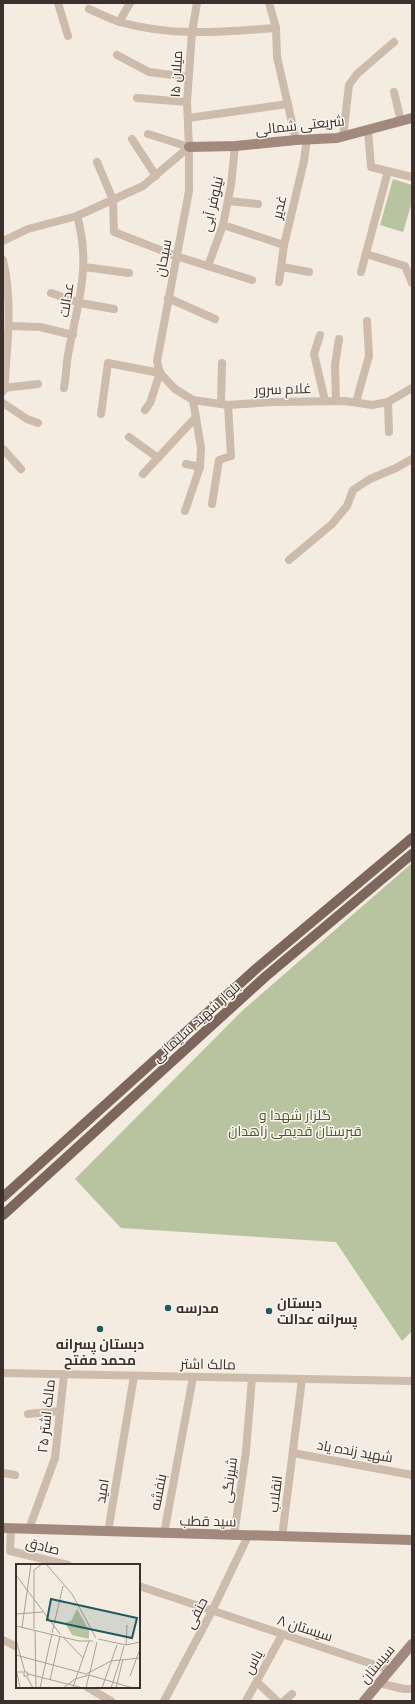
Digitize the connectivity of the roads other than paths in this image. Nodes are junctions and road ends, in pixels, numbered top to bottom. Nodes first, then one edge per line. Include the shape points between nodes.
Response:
1 (58, 3) edge
2 (130, 3) edge
3 (196, 3) edge
4 (269, 3) edge
5 (89, 9) dead end
6 (119, 22) junction
7 (276, 28) junction
8 (192, 32) junction
9 (68, 36) dead end
10 (394, 42) dead end
11 (117, 55) dead end
12 (188, 78) junction
13 (394, 92) dead end
14 (138, 98) dead end
15 (187, 102) junction
16 (288, 104) junction
17 (188, 118) junction
18 (412, 118) edge
19 (401, 121) junction
20 (368, 130) junction
21 (148, 134) dead end
22 (343, 137) junction
23 (132, 138) dead end
24 (307, 139) junction
25 (296, 140) junction
26 (236, 146) junction
27 (189, 147) junction
28 (97, 162) dead end
29 (388, 171) junction
30 (156, 176) junction
31 (412, 177) edge
32 (113, 200) junction
33 (228, 201) junction
34 (258, 204) dead end
35 (78, 216) junction
36 (223, 226) junction
37 (3, 242) edge
38 (284, 245) junction
39 (366, 254) junction
40 (176, 256) junction
41 (3, 260) edge
42 (208, 266) junction
43 (84, 267) junction
44 (282, 268) junction
45 (309, 272) dead end
46 (362, 272) dead end
47 (129, 273) dead end
48 (252, 280) dead end
49 (279, 282) dead end
50 (412, 283) edge
51 (51, 293) dead end
52 (168, 298) junction
53 (6, 303) edge
54 (80, 303) junction
55 (114, 309) dead end
56 (215, 319) dead end
57 (367, 321) dead end
58 (8, 326) junction
59 (73, 335) junction
60 (320, 335) dead end
61 (339, 339) dead end
62 (5, 354) edge
63 (222, 363) dead end
64 (160, 373) junction
65 (38, 384) dead end
66 (64, 388) dead end
67 (412, 388) edge
68 (4, 390) edge
69 (193, 400) junction
70 (325, 401) junction
71 (336, 401) junction
72 (356, 402) junction
73 (388, 402) junction
74 (3, 403) edge
75 (225, 404) junction
76 (145, 410) dead end
77 (101, 414) dead end
78 (196, 418) junction
79 (38, 423) dead end
80 (389, 432) dead end
81 (129, 437) dead end
82 (3, 449) edge
83 (158, 458) junction
84 (412, 459) edge
85 (186, 464) dead end
86 (200, 467) junction
87 (20, 469) dead end
88 (143, 474) dead end
89 (212, 504) dead end
90 (185, 511) dead end
91 (289, 560) dead end
92 (412, 838) edge
93 (412, 854) edge
94 (3, 1197) edge
95 (3, 1215) edge
96 (3, 1373) edge
97 (64, 1374) junction
98 (134, 1376) junction
99 (193, 1377) junction
100 (252, 1378) junction
101 (302, 1379) junction
102 (412, 1381) edge
103 (60, 1412) junction
104 (28, 1414) dead end
105 (293, 1453) junction
106 (3, 1473) edge
107 (15, 1474) dead end
108 (412, 1475) edge
109 (7, 1529) edge
110 (29, 1529) junction
111 (108, 1532) junction
112 (164, 1534) junction
113 (234, 1536) junction
114 (248, 1536) junction
115 (282, 1537) junction
116 (412, 1540) edge
117 (64, 1564) edge
118 (140, 1586) edge
119 (212, 1611) junction
120 (282, 1634) junction
121 (3, 1640) edge
122 (412, 1644) edge
123 (16, 1646) edge
124 (390, 1670) junction
125 (257, 1682) junction
126 (379, 1683) junction
127 (89, 1688) edge
128 (412, 1689) edge
129 (292, 1694) dead end
130 (111, 1701) edge
131 (164, 1701) edge
132 (246, 1701) edge
133 (278, 1701) edge
134 (284, 1701) edge
135 (364, 1701) edge

1 - 9 street
2 - 6 street
3 - 8 street, میلان ۱۵
4 - 7 street
5 - 6 street
6 - 8 street via 151,29
7 - 8 street
7 - 16 street via 277,57
8 - 12 street, میلان ۱۵
10 - 22 street via 357,74 349,85
11 - 12 street via 149,72
12 - 15 street, میلان ۱۵
13 - 19 street
14 - 15 street
15 - 17 street, میلان ۱۵
16 - 17 street
16 - 25 street
17 - 27 street, میلان ۱۵
18 - 19 street, شریعتی شمالی
19 - 20 street, شریعتی شمالی
20 - 22 street, شریعتی شمالی
20 - 29 street via 371,167
21 - 27 street
22 - 24 street, شریعتی شمالی
23 - 30 street
24 - 25 street, شریعتی شمالی
24 - 38 street, غدیر
25 - 26 street, شریعتی شمالی
26 - 27 street, شریعتی شمالی
26 - 33 street, نیلوفر آبی
27 - 30 street
27 - 40 street, سبحان via 189,191
28 - 32 street
29 - 31 street
29 - 39 street
30 - 32 street via 143,186
32 - 35 street
32 - 40 street via 114,232
33 - 34 street
33 - 36 street, نیلوفر آبی
35 - 37 street via 28,229
35 - 43 street, عدالت via 83,235
36 - 38 street
36 - 42 street, نیلوفر آبی
38 - 44 street, غدیر
39 - 46 street
39 - 50 street via 405,266
40 - 42 street
40 - 52 street, سبحان
41 - 53 street via 6,273
42 - 48 street
43 - 47 street
43 - 54 street, عدالت
44 - 45 street
44 - 49 street, غدیر
51 - 54 street
52 - 56 street
52 - 64 street, سبحان via 157,362
53 - 58 street
54 - 55 street
54 - 59 street, عدالت
57 - 72 street via 369,356
58 - 59 street via 40,327
58 - 62 street
59 - 66 street, عدالت
60 - 70 street via 314,354
61 - 71 street via 335,365
62 - 68 street
63 - 75 street
64 - 69 street, غلام سرور via 175,390
64 - 76 street via 150,404
64 - 77 street via 108,363
65 - 68 street
67 - 73 street, غلام سرور
69 - 75 street, غلام سرور
69 - 78 street
70 - 71 street, غلام سرور
70 - 75 street, غلام سرور
71 - 72 street, غلام سرور
72 - 73 street, غلام سرور via 372,405
73 - 80 street
74 - 79 street
75 - 89 street via 231,456 219,460
78 - 83 street
78 - 86 street via 201,448
81 - 83 street
82 - 87 street
83 - 88 street
84 - 91 street via 370,479 354,490 332,524
85 - 86 street
86 - 90 street
92 - 94 main road, بلوار شهید سلیمانی via 257,968
93 - 95 main road, بلوار شهید سلیمانی via 266,977
96 - 97 street, مالک اشتر
97 - 98 street, مالک اشتر
97 - 103 street, مالک اشتر ۲۵
98 - 99 street, مالک اشتر
98 - 111 street, امید
99 - 100 street, مالک اشتر
99 - 112 street, بنفشه
100 - 101 street, مالک اشتر
100 - 113 street, شیرنگی via 246,1451
101 - 102 street, مالک اشتر
101 - 105 street, انقلاب
103 - 104 street
103 - 110 street, مالک اشتر ۲۵ via 55,1458
105 - 108 street, شهید زنده یاد
105 - 115 street, انقلاب
106 - 107 street
109 - 110 street, سید قطب
109 - 117 street, صادق via 10,1551
110 - 111 street, سید قطب
111 - 112 street, سید قطب
112 - 113 street, سید قطب
113 - 114 street, سید قطب
114 - 115 street, سید قطب
114 - 119 street, حنفی
115 - 116 street, سید قطب
118 - 119 street
119 - 120 street, سیستان ۸
119 - 131 street, حنفی
120 - 124 street, سیستان ۸
120 - 125 street, یاس
121 - 123 street
122 - 124 street, سیستان
124 - 126 street, سیستان
125 - 132 street, یاس
125 - 133 street
126 - 128 street
126 - 135 street, سیستان
127 - 130 street
129 - 134 street

